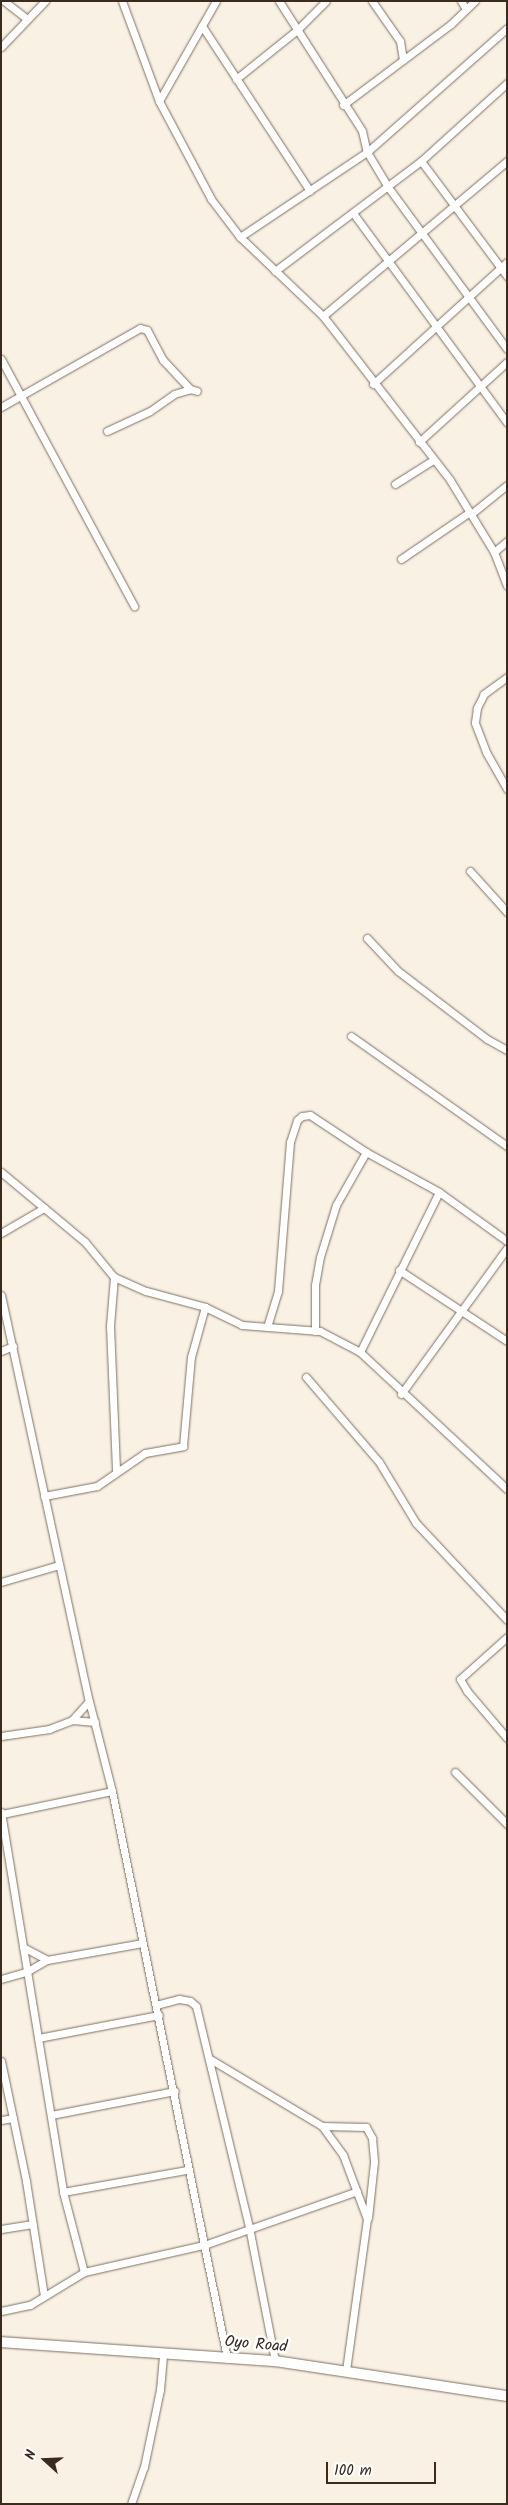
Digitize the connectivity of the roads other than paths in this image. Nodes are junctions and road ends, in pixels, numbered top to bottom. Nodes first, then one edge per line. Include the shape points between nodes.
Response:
1 (4, 1) edge
2 (45, 1) edge
3 (122, 1) edge
4 (216, 1) edge
5 (279, 1) edge
6 (326, 1) edge
7 (372, 1) edge
8 (461, 1) edge
9 (475, 1) edge
10 (466, 9) junction
11 (27, 19) junction
12 (202, 26) junction
13 (507, 28) edge
14 (296, 31) junction
15 (1, 47) edge
16 (403, 60) junction
17 (236, 79) junction
18 (507, 83) edge
19 (159, 101) junction
20 (343, 105) junction
21 (367, 152) junction
22 (421, 161) junction
23 (507, 161) edge
24 (388, 187) junction
25 (310, 191) junction
26 (456, 205) junction
27 (353, 213) junction
28 (423, 232) junction
29 (240, 237) junction
30 (390, 261) junction
31 (504, 265) edge
32 (275, 271) junction
33 (507, 276) edge
34 (469, 296) junction
35 (323, 316) junction
36 (435, 324) junction
37 (507, 349) edge
38 (1, 359) edge
39 (507, 362) edge
40 (373, 384) junction
41 (480, 386) junction
42 (22, 393) junction
43 (1, 407) edge
44 (507, 423) edge
45 (107, 431) dead end
46 (419, 442) junction
47 (433, 460) junction
48 (396, 484) dead end
49 (507, 484) edge
50 (470, 513) junction
51 (507, 541) edge
52 (494, 552) junction
53 (401, 559) dead end
54 (507, 586) edge
55 (134, 606) dead end
56 (507, 677) edge
57 (507, 789) edge
58 (470, 872) dead end
59 (507, 912) edge
60 (368, 938) dead end
61 (351, 1036) dead end
62 (507, 1050) edge
63 (507, 1146) edge
64 (366, 1152) junction
65 (1, 1172) edge
66 (439, 1192) junction
67 (44, 1208) junction
68 (1, 1233) edge
69 (507, 1241) edge
70 (507, 1248) edge
71 (399, 1270) junction
72 (114, 1277) junction
73 (1, 1295) edge
74 (205, 1307) junction
75 (462, 1312) junction
76 (267, 1328) junction
77 (315, 1331) junction
78 (507, 1341) edge
79 (13, 1346) junction
80 (1, 1351) edge
81 (360, 1352) junction
82 (306, 1377) dead end
83 (402, 1394) junction
84 (116, 1472) junction
85 (507, 1489) edge
86 (44, 1496) junction
87 (60, 1565) junction
88 (1, 1582) edge
89 (507, 1620) edge
90 (507, 1637) edge
91 (89, 1701) junction
92 (72, 1720) junction
93 (95, 1722) junction
94 (1, 1736) edge
95 (507, 1738) edge
96 (455, 1772) dead end
97 (112, 1791) junction
98 (1, 1813) edge
99 (507, 1824) edge
100 (2, 1826) edge
101 (142, 1943) junction
102 (22, 1947) junction
103 (48, 1960) junction
104 (26, 1972) junction
105 (1, 1979) edge
106 (156, 2005) junction
107 (159, 2015) junction
108 (38, 2038) junction
109 (210, 2059) junction
110 (1, 2061) edge
111 (175, 2091) junction
112 (51, 2115) junction
113 (13, 2118) junction
114 (1, 2120) edge
115 (322, 2126) junction
116 (187, 2170) junction
117 (357, 2191) junction
118 (63, 2192) junction
119 (367, 2219) junction
120 (33, 2224) junction
121 (249, 2227) junction
122 (1, 2229) edge
123 (204, 2245) junction
124 (84, 2272) junction
125 (44, 2296) junction
126 (1, 2312) edge
127 (1, 2342) edge
128 (163, 2354) junction
129 (227, 2358) junction
130 (275, 2361) junction
131 (346, 2370) junction
132 (507, 2396) edge
133 (131, 2504) edge

1 - 11 street
2 - 11 street
3 - 19 street
4 - 12 street
5 - 14 street
6 - 14 street
7 - 16 street via 400,41
8 - 10 street
9 - 10 street
10 - 16 street
11 - 15 street
12 - 17 street
12 - 19 street
13 - 21 street
14 - 17 street
14 - 20 street
16 - 20 street
17 - 25 street
18 - 22 street
19 - 29 street via 211,199
20 - 21 street via 362,131
21 - 24 street
21 - 25 street
22 - 24 street
22 - 26 street
23 - 26 street
24 - 27 street
24 - 28 street
25 - 29 street
26 - 28 street
26 - 31 street
27 - 30 street
27 - 32 street
28 - 30 street
28 - 34 street
29 - 32 street
30 - 35 street
30 - 36 street
31 - 33 street
31 - 34 street
32 - 35 street
34 - 36 street
34 - 37 street
35 - 40 street
36 - 40 street
36 - 41 street
38 - 42 street
39 - 41 street
40 - 46 street
41 - 44 street
41 - 46 street
42 - 43 street
42 - 45 street via 140,328 147,330 163,360 193,390 174,394 150,411
42 - 55 street
46 - 47 street
47 - 48 street
47 - 50 street
49 - 50 street
50 - 52 street
50 - 53 street
51 - 52 street
52 - 54 street
56 - 57 street via 484,694 476,708 475,723 486,752
58 - 59 street
60 - 62 street via 398,971 487,1039
61 - 63 street
64 - 66 street
64 - 76 street via 310,1115 297,1120 286,1173 278,1291
64 - 77 street via 336,1205 320,1257 315,1285
65 - 67 street
66 - 69 street
66 - 71 street
67 - 68 street
67 - 72 street via 85,1242
70 - 75 street
71 - 75 street
71 - 81 street
72 - 74 street via 146,1291
72 - 84 street via 110,1326
73 - 79 street
74 - 76 street via 242,1325
74 - 84 street via 191,1358 184,1415 185,1443 145,1454
75 - 78 street
75 - 83 street
76 - 77 street
77 - 81 street
79 - 80 street
79 - 86 street
81 - 83 street
82 - 89 street via 379,1462 416,1523
83 - 85 street
84 - 86 street via 97,1486
86 - 87 street
87 - 88 street
87 - 91 street
90 - 95 street via 466,1671 460,1682
91 - 92 street
91 - 93 street
92 - 93 street
92 - 94 street via 49,1729
93 - 97 street
96 - 99 street
97 - 98 street
97 - 101 street
98 - 100 street
100 - 102 street
101 - 103 street
101 - 106 street
102 - 103 street
102 - 104 street
103 - 104 street
104 - 105 street
104 - 108 street
106 - 107 street
106 - 109 street via 179,1999 196,2006
107 - 108 street
107 - 111 street
108 - 112 street
109 - 115 street
109 - 121 street
110 - 113 street
111 - 112 street
111 - 116 street
112 - 118 street
113 - 114 street
113 - 120 street
115 - 117 street via 343,2155
115 - 119 street via 366,2127 372,2138 374,2162
116 - 118 street
116 - 123 street
117 - 119 street
117 - 121 street
118 - 124 street
119 - 131 street
120 - 122 street
120 - 125 street
121 - 123 street
121 - 130 street
123 - 124 street
123 - 129 street
124 - 125 street
125 - 126 street via 30,2305
127 - 128 street, Oyo Road
128 - 129 street, Oyo Road
128 - 133 street via 158,2400 144,2467
129 - 130 street, Oyo Road
130 - 131 street, Oyo Road
131 - 132 street, Oyo Road

